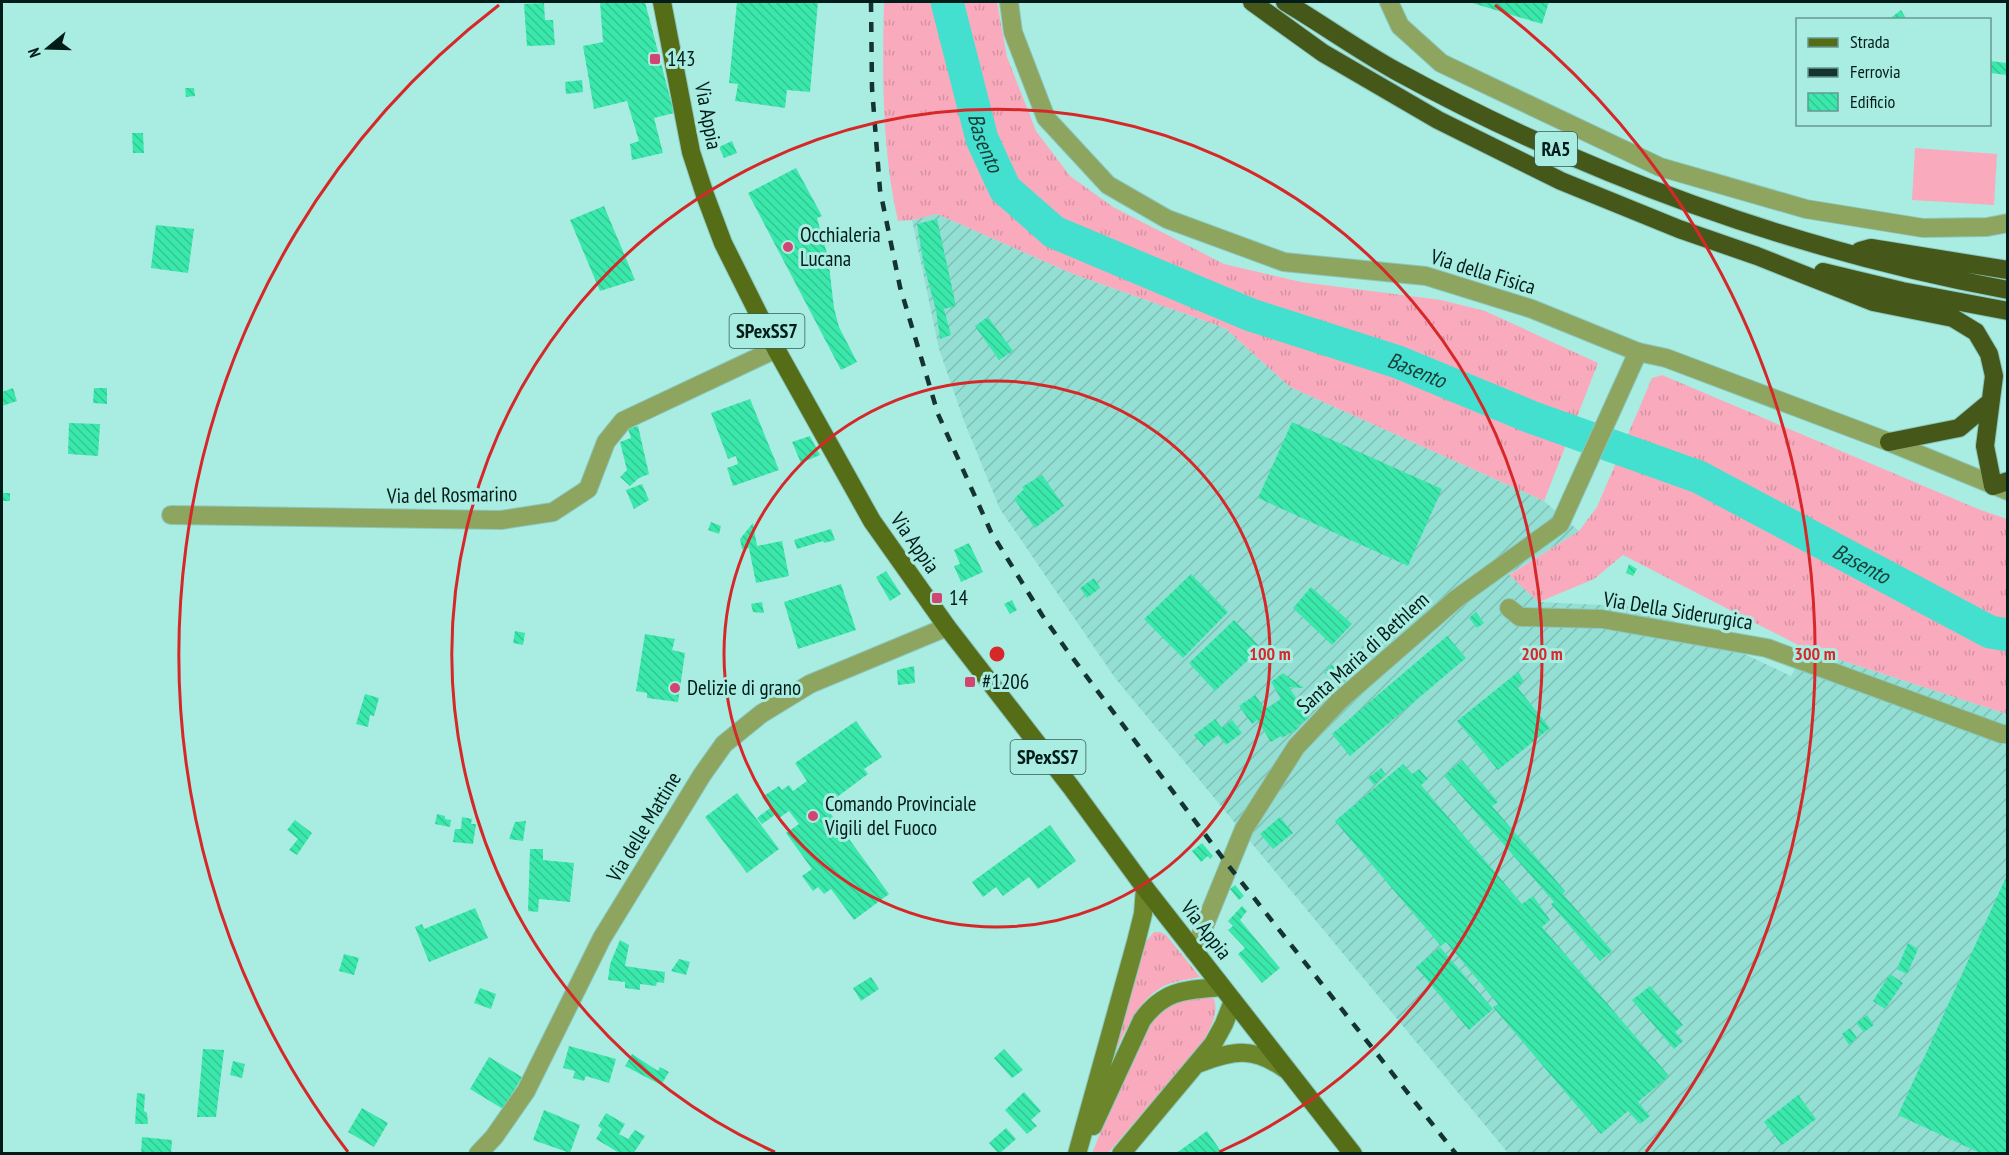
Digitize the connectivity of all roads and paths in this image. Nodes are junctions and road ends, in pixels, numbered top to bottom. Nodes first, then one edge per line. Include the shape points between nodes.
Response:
1 (662, 2) edge
2 (1009, 2) edge
3 (1252, 2) edge
4 (1285, 2) edge
5 (1389, 2) edge
6 (2007, 223) edge
7 (1846, 254) junction
8 (1757, 256) junction
9 (2007, 270) edge
10 (2007, 290) edge
11 (2007, 311) edge
12 (776, 349) junction
13 (1638, 352) junction
14 (1989, 403) junction
15 (1889, 442) junction
16 (2003, 486) edge
17 (171, 515) dead end
18 (1509, 608) dead end
19 (947, 627) junction
20 (2007, 734) edge
21 (1145, 888) junction
22 (1194, 951) junction
23 (1228, 994) junction
24 (1200, 1063) junction
25 (1290, 1073) junction
26 (478, 1154) edge
27 (1077, 1154) edge
28 (1121, 1154) edge
29 (1353, 1154) edge

1 - 12 main road, Via Appia / SPexSS7 via 692,152 705,195 723,243
2 - 13 street, Via della Fisica via 1012,32 1047,118 1108,185 1167,219 1284,262 1426,276 1532,309
3 - 8 highway, RA5 via 1323,53 1438,120 1561,181 1678,229
4 - 7 highway, RA5 via 1395,70 1524,136 1659,192
5 - 6 street via 1400,26 1441,63 1660,167 1830,213 1923,228
7 - 9 highway via 1871,248
7 - 10 highway, RA5
8 - 11 highway, RA5 via 1902,291
8 - 14 highway via 1873,302 1953,318 1976,332 1989,354 1994,375
12 - 17 street, Via del Rosmarino via 623,421 606,442 588,489 553,512 501,520
12 - 19 main road, Via Appia / SPexSS7 via 872,521
13 - 15 street, Via della Fisica via 1666,358
13 - 22 street, Santa Maria di Bethlem via 1560,524 1456,599 1339,700 1296,747 1244,829
14 - 15 highway via 1959,428
14 - 16 highway via 1985,447
15 - 16 street, Via della Fisica
18 - 20 street, Via Della Siderurgica via 1520,617 1602,620 1767,648
19 - 21 main road, Via Appia / SPexSS7
19 - 26 street, Via delle Mattine via 810,684 761,714 724,744 602,938 526,1091
21 - 22 main road, Via Appia / SPexSS7
21 - 27 main road via 1136,942
22 - 23 main road, Via Appia / SPexSS7
23 - 24 main road via 1224,1024
23 - 25 main road, Via Appia / SPexSS7
23 - 27 main road via 1191,989 1160,999 1150,1008
24 - 25 main road via 1228,1053 1256,1054 1270,1058
24 - 28 main road
25 - 29 main road, Via Appia / SPexSS7

